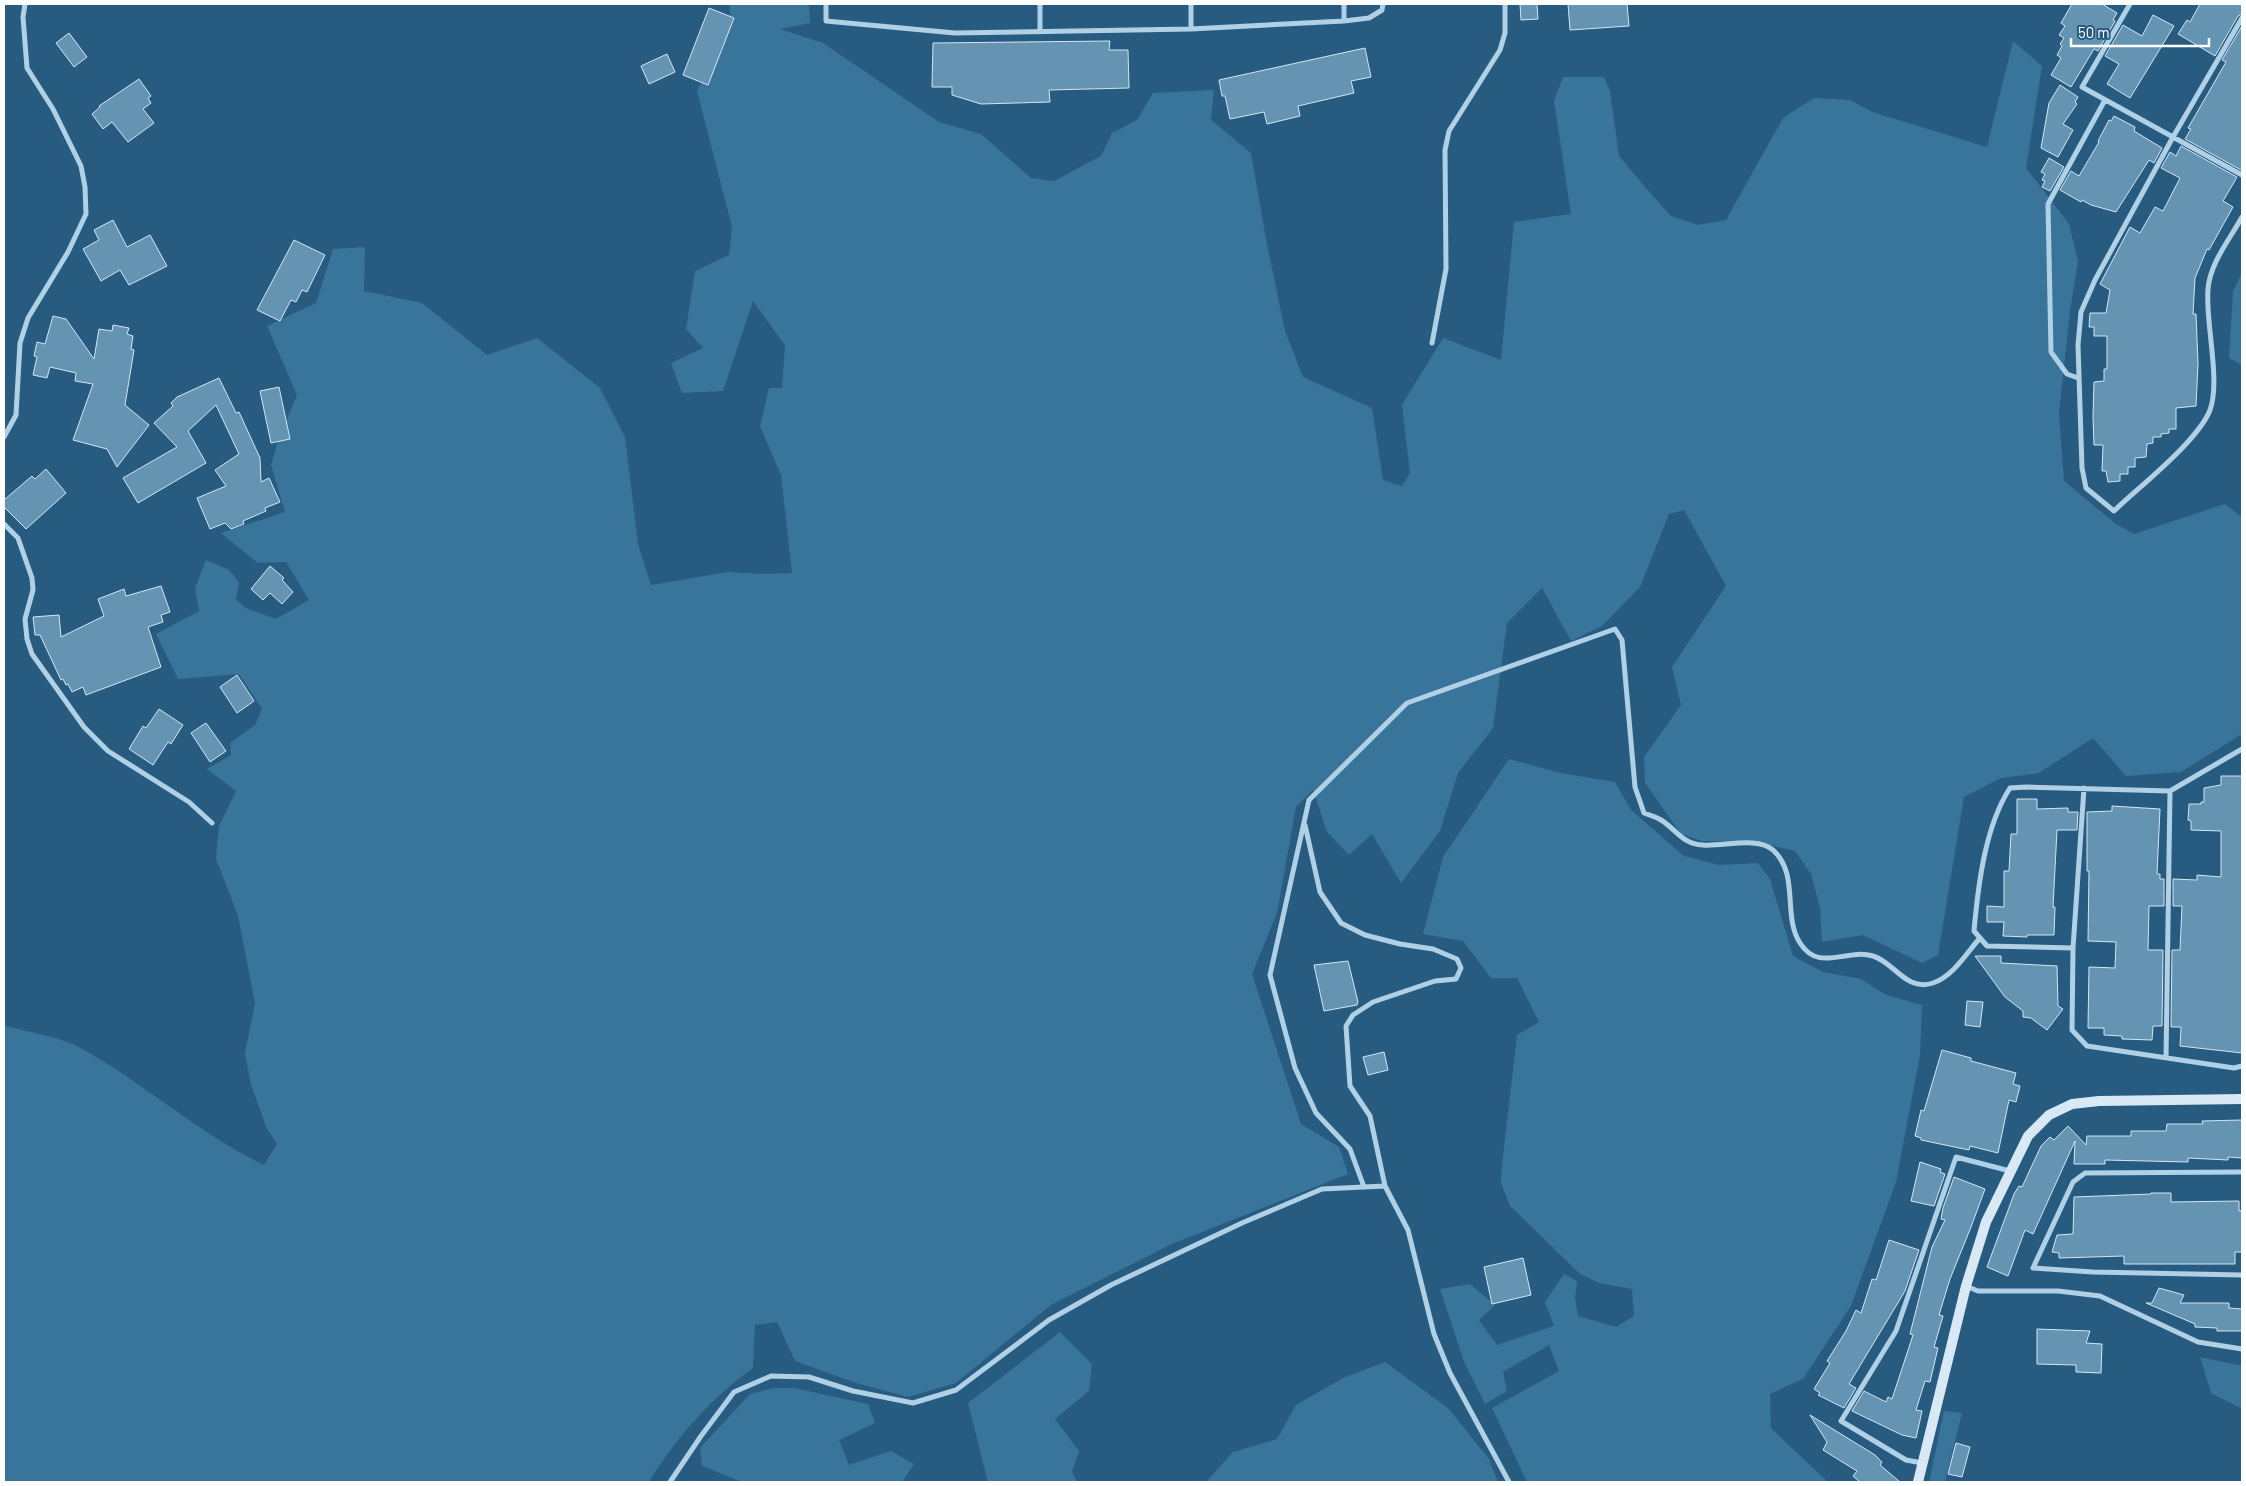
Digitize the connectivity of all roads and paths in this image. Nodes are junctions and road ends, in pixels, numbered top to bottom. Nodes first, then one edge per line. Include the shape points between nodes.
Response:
1 (25, 4) edge
2 (826, 4) edge
3 (1040, 4) edge
4 (1191, 4) edge
5 (1344, 4) edge
6 (1383, 4) edge
7 (1505, 4) edge
8 (2130, 4) edge
9 (2242, 18) edge
10 (1344, 21) junction
11 (1191, 29) junction
12 (1040, 32) junction
13 (2105, 100) junction
14 (2173, 137) junction
15 (2242, 175) edge
16 (2242, 217) edge
17 (1432, 342) dead end
18 (2078, 378) junction
19 (4, 437) edge
20 (4, 524) edge
21 (2242, 749) edge
22 (2084, 788) junction
23 (2170, 790) junction
24 (1304, 822) junction
25 (212, 823) dead end
26 (1980, 939) junction
27 (2073, 948) junction
28 (2166, 1058) junction
29 (2242, 1066) edge
30 (2242, 1098) edge
31 (2010, 1171) junction
32 (2242, 1172) edge
33 (1385, 1186) junction
34 (1364, 1187) junction
35 (2242, 1275) edge
36 (1966, 1286) junction
37 (2242, 1349) edge
38 (1922, 1463) junction
39 (670, 1482) edge
40 (1509, 1482) edge
41 (1918, 1482) edge

1 - 19 street via 27,68 53,109 81,166 86,214 68,252 28,318 20,342 16,415
2 - 12 street via 826,21 955,33
3 - 12 street
4 - 11 street
5 - 10 street
6 - 10 street via 1382,10 1369,18
7 - 17 street via 1505,33 1500,50 1449,131 1445,150 1446,269
8 - 13 street via 2082,87
9 - 14 street
10 - 11 street
11 - 12 street
13 - 14 street
13 - 18 street via 2048,204 2051,352 2067,374
14 - 15 street
14 - 18 street via 2081,312
16 - 18 street via 2216,262 2208,287 2213,385 2210,408 2199,431 2114,511 2086,488 2082,468
20 - 25 street via 18,538 32,578 33,590 25,619 32,654 84,727 108,751 189,802
21 - 23 street
22 - 23 street
22 - 26 street via 2010,788 2000,804 1978,880 1974,931
22 - 27 street
23 - 28 street
24 - 26 street via 1308,800 1407,703 1615,630 1622,640 1636,787 1644,813 1662,821 1688,842 1702,845 1760,844 1772,849 1780,858 1791,890 1792,927 1809,954 1822,959 1862,954 1875,957 1904,979 1917,984 1932,984 1949,974
24 - 33 street via 1320,892 1341,923 1364,935 1433,949 1457,959 1461,968 1456,979 1434,981 1373,1002 1353,1014 1346,1026 1350,1086 1370,1116
24 - 34 street via 1270,975 1295,1068 1316,1113 1350,1149
26 - 27 street via 1987,946
27 - 28 street via 2072,1030 2087,1046
28 - 29 street via 2234,1068
30 - 31 street via 2072,1104 2050,1115 2028,1136
31 - 36 street via 1986,1222
31 - 38 street via 1956,1157 1896,1331 1841,1421 1906,1460
32 - 35 street via 2085,1173 2073,1182 2033,1268
33 - 34 street
33 - 40 street via 1408,1230 1434,1334 1450,1374
34 - 39 street via 1322,1189 1111,1285 1049,1320 956,1390 913,1404 809,1377 771,1376 734,1392
36 - 37 street via 1978,1291 2058,1291 2100,1296 2198,1342
36 - 38 street
38 - 41 street

